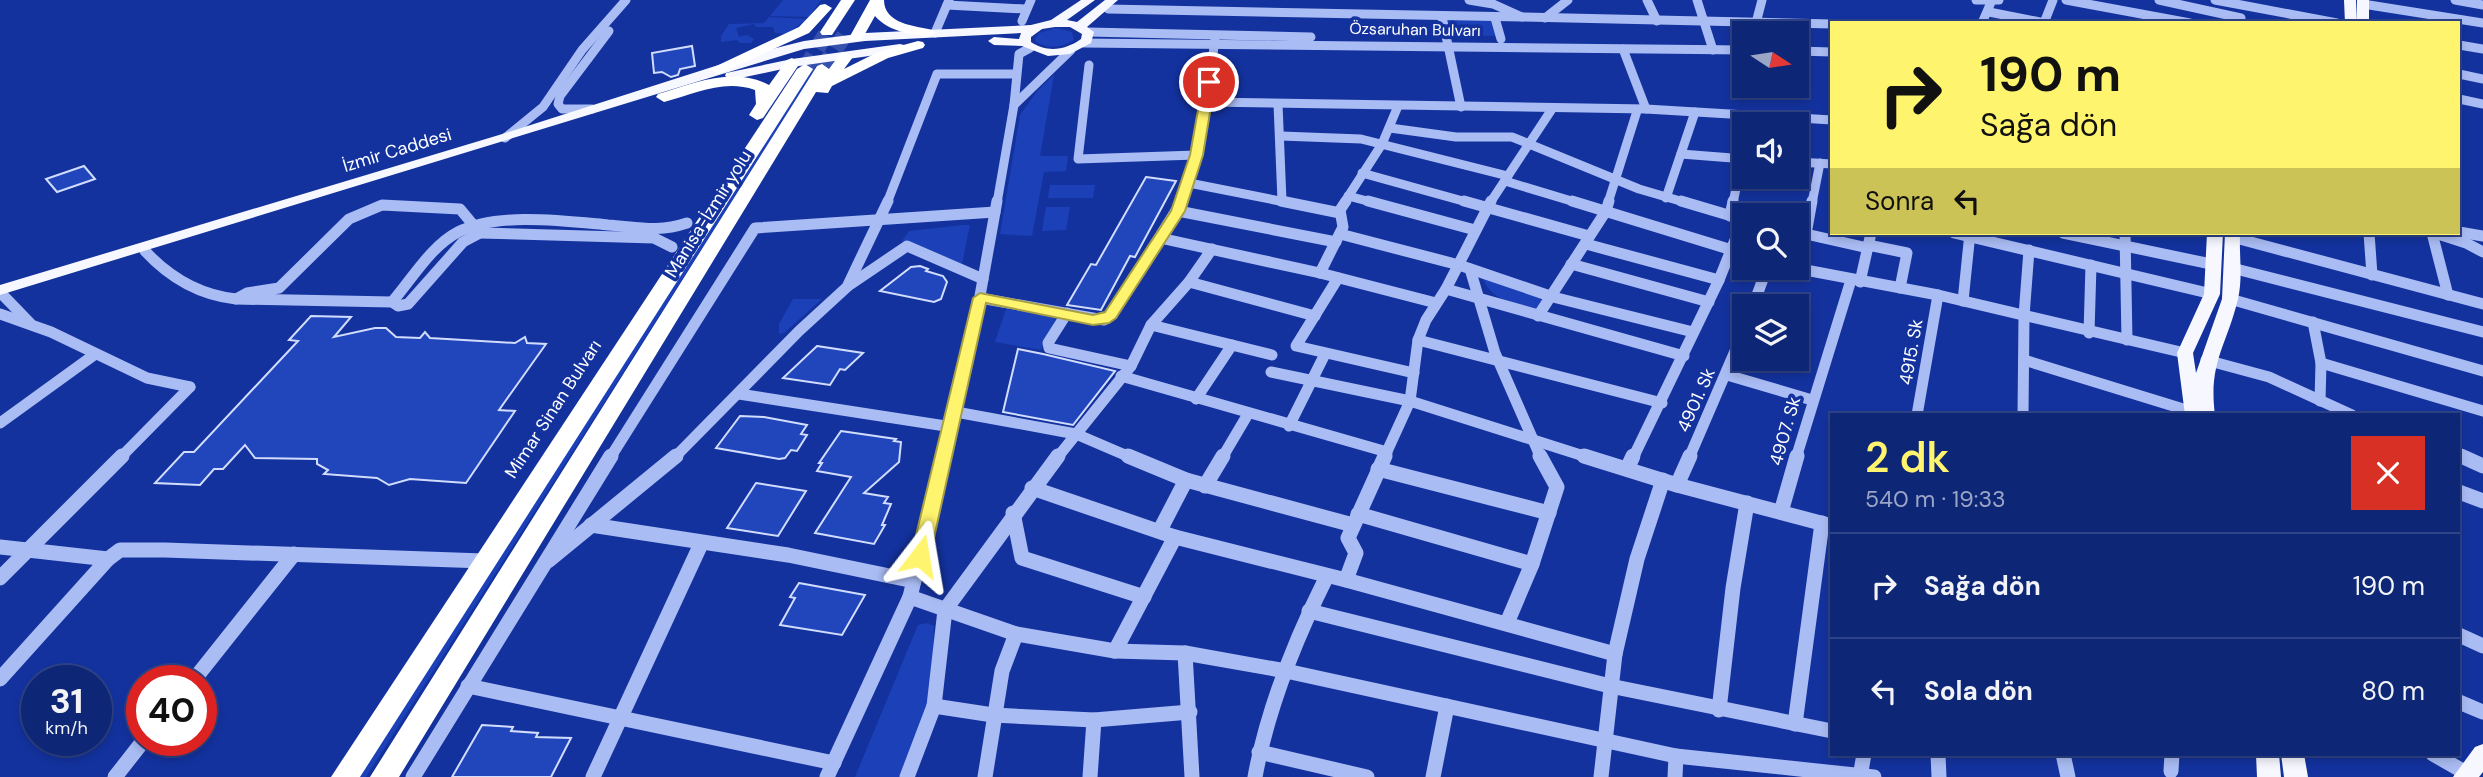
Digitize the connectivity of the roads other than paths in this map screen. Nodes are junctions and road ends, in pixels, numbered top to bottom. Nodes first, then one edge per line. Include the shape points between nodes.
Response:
1 (626, 0) edge
2 (636, 0) edge
3 (848, 0) edge
4 (1031, 0) edge
5 (1088, 0) edge
6 (1182, 0) edge
7 (1316, 0) edge
8 (1469, 0) edge
9 (1568, 0) edge
10 (1647, 0) edge
11 (1696, 0) edge
12 (1762, 0) edge
13 (1976, 0) edge
14 (2053, 0) edge
15 (2066, 0) edge
16 (2159, 0) edge
17 (2215, 0) edge
18 (2348, 0) edge
19 (2455, 0) edge
20 (873, 1) edge
21 (1484, 1) edge
22 (1994, 1) edge
23 (2363, 2) edge
24 (948, 3) edge
25 (828, 4) edge
26 (1110, 4) edge
27 (2241, 5) junction
28 (2264, 5) edge
29 (2483, 5) edge
30 (1025, 9) junction
31 (1177, 11) junction
32 (1989, 12) junction
33 (1304, 13) junction
34 (1315, 13) junction
35 (1442, 17) junction
36 (1522, 17) junction
37 (1496, 18) junction
38 (1545, 18) junction
39 (2241, 20) edge
40 (1657, 21) junction
41 (1757, 21) edge
42 (1983, 21) edge
43 (2035, 21) edge
44 (2046, 21) edge
45 (2179, 21) edge
46 (2329, 21) edge
47 (2351, 21) edge
48 (2363, 21) edge
49 (1055, 23) junction
50 (1705, 23) junction
51 (1732, 23) edge
52 (2483, 23) edge
53 (1810, 24) edge
54 (1830, 24) edge
55 (1027, 25) junction
56 (827, 32) tunnel mouth
57 (1084, 34) junction
58 (851, 36) junction
59 (1303, 36) junction
60 (927, 37) junction
61 (1214, 39) junction
62 (1501, 39) junction
63 (1446, 43) junction
64 (804, 45) junction
65 (1028, 45) junction
66 (1732, 45) edge
67 (1810, 45) edge
68 (1830, 45) edge
69 (2460, 45) edge
70 (1712, 47) junction
71 (1623, 49) junction
72 (1732, 49) edge
73 (2483, 49) edge
74 (1071, 50) junction
75 (1810, 51) edge
76 (1830, 52) edge
77 (1089, 65) dead end
78 (814, 66) junction
79 (718, 69) junction
80 (1015, 74) junction
81 (2460, 75) edge
82 (2483, 79) edge
83 (818, 96) junction
84 (664, 97) junction
85 (2460, 99) edge
86 (1207, 102) junction
87 (764, 104) junction
88 (1278, 104) junction
89 (2483, 104) edge
90 (1014, 105) junction
91 (1398, 106) junction
92 (1461, 107) junction
93 (599, 108) junction
94 (1552, 109) junction
95 (1641, 110) junction
96 (1695, 112) junction
97 (1830, 120) edge
98 (1390, 128) junction
99 (1281, 136) junction
100 (504, 138) junction
101 (1529, 142) junction
102 (1382, 144) junction
103 (1681, 154) junction
104 (1196, 155) junction
105 (1732, 158) edge
106 (1809, 163) edge
107 (1820, 163) junction
108 (1830, 164) edge
109 (1362, 173) junction
110 (1616, 177) junction
111 (1506, 178) junction
112 (1189, 183) junction
113 (1737, 189) edge
114 (1348, 196) junction
115 (1666, 198) junction
116 (1282, 201) junction
117 (1809, 204) edge
118 (1486, 208) junction
119 (1178, 211) junction
120 (1606, 211) junction
121 (995, 212) junction
122 (1340, 213) junction
123 (1730, 216) joint
124 (880, 221) junction
125 (687, 223) junction
126 (476, 230) junction
127 (1475, 230) junction
128 (2460, 232) edge
129 (1809, 235) edge
130 (1871, 235) edge
131 (1970, 235) edge
132 (2072, 235) edge
133 (2125, 235) edge
134 (2215, 235) edge
135 (2232, 235) edge
136 (2369, 235) edge
137 (2439, 235) edge
138 (2444, 235) edge
139 (2483, 236) edge
140 (1160, 238) junction
141 (1338, 238) junction
142 (1587, 240) junction
143 (1732, 245) edge
144 (1868, 246) junction
145 (672, 247) junction
146 (2125, 247) junction
147 (145, 249) junction
148 (1212, 249) junction
149 (1730, 249) junction
150 (2029, 250) junction
151 (2483, 252) edge
152 (1571, 264) junction
153 (2211, 264) junction
154 (2091, 265) junction
155 (1464, 267) junction
156 (2232, 268) junction
157 (1809, 271) edge
158 (2125, 272) junction
159 (1320, 273) junction
160 (2372, 275) junction
161 (1338, 278) junction
162 (983, 279) junction
163 (1720, 280) junction
164 (1856, 281) junction
165 (1189, 282) junction
166 (847, 287) junction
167 (1900, 288) junction
168 (1446, 289) junction
169 (0, 293) edge
170 (2212, 294) junction
171 (1938, 295) junction
172 (2448, 295) junction
173 (1553, 296) junction
174 (1476, 297) junction
175 (980, 298) junction
176 (236, 299) junction
177 (2230, 299) junction
178 (1963, 301) junction
179 (392, 302) junction
180 (1709, 302) junction
181 (1437, 303) junction
182 (2483, 304) edge
183 (1067, 313) junction
184 (0, 314) edge
185 (1315, 316) junction
186 (1538, 316) junction
187 (2024, 316) junction
188 (2313, 322) junction
189 (30, 323) junction
190 (1151, 325) junction
191 (1693, 332) junction
192 (2088, 332) junction
193 (2483, 332) edge
194 (1418, 340) junction
195 (2127, 340) junction
196 (1232, 345) junction
197 (2185, 353) junction
198 (1325, 354) junction
199 (94, 355) junction
200 (1272, 355) dead end
201 (1684, 356) junction
202 (1497, 360) junction
203 (2024, 360) junction
204 (2206, 360) junction
205 (1732, 362) edge
206 (2321, 363) junction
207 (1126, 371) junction
208 (2483, 371) edge
209 (1271, 372) dead end
210 (1414, 373) junction
211 (1727, 375) junction
212 (630, 382) junction
213 (1311, 382) junction
214 (594, 391) junction
215 (739, 394) junction
216 (1196, 399) junction
217 (1812, 400) junction
218 (1410, 401) junction
219 (2320, 401) junction
220 (1661, 403) junction
221 (2483, 411) edge
222 (956, 412) junction
223 (1917, 413) edge
224 (2023, 413) edge
225 (2199, 413) edge
226 (2202, 413) edge
227 (2202, 413) edge
228 (2347, 413) edge
229 (1248, 414) junction
230 (0, 423) edge
231 (1289, 426) junction
232 (952, 427) junction
233 (1076, 434) junction
234 (1530, 438) junction
235 (1387, 452) junction
236 (2460, 454) edge
237 (2483, 466) edge
238 (1378, 469) junction
239 (1627, 469) junction
240 (1186, 480) junction
241 (1670, 482) junction
242 (1205, 486) junction
243 (1032, 488) junction
244 (2460, 492) edge
245 (2483, 501) edge
246 (1747, 503) junction
247 (1781, 512) junction
248 (1013, 513) junction
249 (1549, 513) junction
250 (1355, 520) junction
251 (568, 524) junction
252 (595, 524) junction
253 (1827, 525) edge
254 (1160, 530) junction
255 (1175, 537) junction
256 (701, 544) junction
257 (0, 547) edge
258 (26, 552) junction
259 (295, 555) junction
260 (108, 559) junction
261 (484, 561) junction
262 (1532, 564) junction
263 (540, 568) junction
264 (1327, 576) junction
265 (0, 578) edge
266 (1346, 580) junction
267 (914, 581) junction
268 (910, 597) junction
269 (1144, 597) junction
270 (945, 610) junction
271 (1309, 611) junction
272 (1507, 623) junction
273 (1016, 634) junction
274 (2460, 635) edge
275 (2483, 646) edge
276 (1115, 651) junction
277 (1185, 653) junction
278 (1615, 654) junction
279 (205, 665) edge
280 (1286, 671) junction
281 (0, 679) edge
282 (468, 685) junction
283 (1610, 686) junction
284 (2460, 702) edge
285 (934, 706) junction
286 (1447, 706) junction
287 (1719, 710) junction
288 (1190, 712) junction
289 (2483, 712) edge
290 (993, 715) junction
291 (619, 719) junction
292 (1094, 720) junction
293 (1795, 724) junction
294 (1830, 731) edge
295 (1605, 743) junction
296 (1259, 752) junction
297 (2483, 754) edge
298 (132, 756) edge
299 (1676, 756) junction
300 (1864, 756) edge
301 (1938, 756) edge
302 (2063, 756) edge
303 (2267, 756) edge
304 (2292, 756) edge
305 (2436, 756) edge
306 (830, 770) edge
307 (2467, 775) edge
308 (1864, 776) edge
309 (115, 777) edge
310 (345, 777) edge
311 (384, 777) edge
312 (413, 777) edge
313 (593, 777) edge
314 (906, 777) edge
315 (985, 777) edge
316 (1090, 777) edge
317 (1192, 777) edge
318 (1255, 777) edge
319 (1367, 777) edge
320 (1433, 777) edge
321 (1601, 777) edge
322 (1675, 777) edge
323 (1940, 777) edge
324 (2068, 777) edge
325 (2269, 777) edge
326 (2296, 777) edge

1 - 100 street via 582,50 543,107
2 - 93 street via 604,36 558,104 571,111
3 - 56 highway
4 - 30 street
5 - 49 main road
6 - 31 street
7 - 34 street
8 - 21 street
9 - 38 street
10 - 40 street
11 - 50 street
12 - 41 street
13 - 22 street
14 - 44 street
15 - 45 street
16 - 39 street
17 - 27 street
18 - 47 main road
19 - 29 street
20 - 58 highway
20 - 60 highway via 879,15
21 - 36 street
22 - 32 street
23 - 48 main road
23 - 52 street
24 - 30 street
24 - 60 street
25 - 64 highway
25 - 79 highway via 804,30
26 - 31 street
26 - 57 main road
27 - 28 street
27 - 39 street
28 - 46 street
30 - 55 street
31 - 33 street
32 - 42 street
32 - 43 street
33 - 34 street
33 - 59 street
34 - 35 street
35 - 37 street
35 - 63 street
36 - 37 street
36 - 38 street
37 - 62 street
38 - 40 street
40 - 50 street
49 - 55 main road
49 - 57 main road
50 - 51 street
50 - 70 street
53 - 54 street
55 - 60 main road
55 - 65 main road
57 - 61 street, Özsaruhan Bulvarı
57 - 74 main road
58 - 60 main road
58 - 64 main road, İzmir Caddesi
58 - 78 main road
59 - 61 street, Özsaruhan Bulvarı
59 - 63 street, Özsaruhan Bulvarı
60 - 65 main road
60 - 78 main road
60 - 83 highway via 857,66
61 - 63 street, Özsaruhan Bulvarı
61 - 86 street
62 - 63 street, Özsaruhan Bulvarı
62 - 70 street, Özsaruhan Bulvarı
63 - 71 street, Özsaruhan Bulvarı
63 - 92 street
64 - 78 main road
64 - 79 main road, İzmir Caddesi
65 - 74 main road via 1052,52
65 - 80 street via 1019,54
66 - 70 street, Özsaruhan Bulvarı
67 - 68 street
69 - 73 street
70 - 71 street, Özsaruhan Bulvarı
70 - 72 street, Özsaruhan Bulvarı
71 - 95 street
74 - 90 street
75 - 76 street
77 - 104 street via 1078,159
78 - 83 highway
78 - 84 main road, İzmir Caddesi via 725,78
78 - 87 highway
78 - 212 highway, Manisa-İzmir yolu
78 - 214 highway, Mimar Sinan Bulvarı
79 - 93 main road, İzmir Caddesi
80 - 90 street
80 - 124 street via 937,74
81 - 82 street
83 - 212 highway via 740,226
84 - 87 highway via 716,82 743,80 763,87
84 - 147 main road, İzmir Caddesi
85 - 89 street
86 - 88 street
86 - 104 street
87 - 125 highway
88 - 91 street
88 - 99 street
90 - 121 street
91 - 92 street
91 - 98 street
92 - 94 street
93 - 100 main road, İzmir Caddesi
94 - 95 street
94 - 101 street
95 - 96 street
95 - 110 street
96 - 97 street
96 - 103 street
98 - 101 street
98 - 102 street
99 - 102 street via 1343,136
99 - 116 street
100 - 147 main road, İzmir Caddesi
101 - 110 street
101 - 111 street
102 - 109 street
102 - 111 street
103 - 105 street
103 - 115 street
104 - 112 street
106 - 107 street
107 - 108 street
107 - 117 street
109 - 114 street
109 - 118 street
110 - 115 street
110 - 120 street
111 - 118 street
111 - 120 street
112 - 116 street
112 - 119 street
113 - 123 street
114 - 122 street
114 - 127 street
115 - 123 street
116 - 122 street
118 - 127 street
118 - 142 street
119 - 140 street
119 - 141 street
120 - 142 street
120 - 149 street
121 - 124 street
121 - 162 street
122 - 141 street via 1343,227
124 - 166 street
124 - 251 street via 755,228
125 - 126 street via 666,230 514,220
125 - 145 highway
126 - 145 street via 636,237
126 - 176 street via 460,209 382,205 349,219 279,288
126 - 179 street via 449,239
126 - 179 street via 408,304
127 - 155 street
128 - 139 street
129 - 144 street
130 - 144 street, 4907. Sk
131 - 150 street
131 - 178 street
132 - 146 street
133 - 146 street
134 - 153 main road
135 - 156 main road
135 - 160 street
136 - 160 street
137 - 172 street
138 - 151 street
140 - 148 street
140 - 183 street via 1111,315 1093,320
141 - 155 street
141 - 159 street
142 - 152 street
142 - 163 street
143 - 149 street
144 - 164 street, 4907. Sk
144 - 167 street via 1907,253
145 - 214 highway
146 - 153 street
146 - 158 street
147 - 169 main road, İzmir Caddesi
147 - 176 street via 166,272 196,290
148 - 159 street
148 - 165 street
149 - 163 street
150 - 154 street
150 - 187 street
152 - 173 street
152 - 180 street
153 - 170 main road
154 - 158 street
154 - 192 street
155 - 168 street
155 - 173 street
155 - 174 street
156 - 177 main road
156 - 193 street
157 - 164 street
158 - 170 street
158 - 195 street
159 - 161 street
160 - 172 street
161 - 181 street
161 - 185 street
162 - 166 street via 907,246
162 - 175 street
163 - 180 street
164 - 167 street
164 - 217 street, 4907. Sk
165 - 185 street
165 - 190 street
166 - 215 street
167 - 171 street
168 - 174 street
168 - 181 street
169 - 189 street
170 - 197 main road
171 - 178 street
171 - 223 street, 4915. Sk
172 - 182 street
173 - 186 street
173 - 191 street
174 - 186 street
174 - 202 street
175 - 183 street
175 - 222 street
176 - 179 street
177 - 188 street
177 - 204 main road
178 - 187 street
180 - 191 street
181 - 194 street
183 - 207 street via 1049,348
184 - 189 street
185 - 198 street via 1296,346
186 - 201 street
187 - 192 street
187 - 203 street
188 - 206 street
188 - 208 street
189 - 199 street
190 - 196 street
190 - 207 street
191 - 201 street
192 - 195 street
194 - 202 street
194 - 210 street
195 - 197 street
196 - 200 street
196 - 216 street
197 - 226 main road
198 - 210 street
198 - 213 street
199 - 230 street
199 - 258 street via 155,382 190,387
201 - 220 street
202 - 220 street
202 - 234 street
203 - 224 street
203 - 225 street
204 - 219 street via 2269,377
204 - 227 main road
205 - 211 street, 4901. Sk
206 - 219 street
206 - 221 street
207 - 216 street
207 - 233 street
209 - 213 street
210 - 218 street
211 - 217 street
211 - 241 street, 4901. Sk
212 - 311 highway
213 - 218 street
213 - 231 street
214 - 261 highway, Mimar Sinan Bulvarı
215 - 232 street
215 - 252 street via 687,447
216 - 229 street
217 - 247 street, 4907. Sk
218 - 234 street
218 - 235 street
219 - 228 street
220 - 239 street
222 - 232 street
222 - 233 street
229 - 231 street
229 - 242 street
231 - 235 street
232 - 267 street
233 - 240 street
233 - 243 street
234 - 239 street
234 - 249 street via 1557,487
235 - 238 street
236 - 237 street
238 - 249 street
238 - 250 street
239 - 241 street
240 - 242 street
240 - 254 street
241 - 246 street
241 - 278 street, 4901. Sk via 1637,559
242 - 250 street
243 - 248 street
243 - 254 street
244 - 245 street
246 - 247 street
246 - 287 street
247 - 253 street
248 - 269 street via 1022,558
248 - 270 street
249 - 262 street
250 - 262 street
250 - 266 street via 1348,538 1356,553
251 - 252 street via 576,528
251 - 263 street
252 - 256 street
252 - 263 street
253 - 293 street
254 - 255 street
255 - 264 street
255 - 269 street
256 - 267 street via 788,555
256 - 291 street
257 - 258 street
258 - 260 street
258 - 265 street
259 - 260 street via 219,549 120,550
259 - 261 street
259 - 279 street
260 - 281 street
261 - 310 highway, Mimar Sinan Bulvarı
262 - 272 street
263 - 282 street
264 - 266 street
264 - 271 street
266 - 272 street
267 - 268 street
268 - 270 street
268 - 306 street
269 - 276 street
270 - 273 street
270 - 285 street
271 - 280 street
271 - 283 street
272 - 278 street
273 - 276 street
273 - 290 street
274 - 275 street
276 - 277 street
277 - 280 street
277 - 288 street
278 - 283 street, 4901. Sk
280 - 286 street
280 - 296 street
282 - 291 street
282 - 312 street
283 - 287 street
283 - 295 street, 4901. Sk
284 - 289 street
285 - 290 street
285 - 314 street
286 - 295 street
286 - 320 street
287 - 293 street
288 - 292 street
288 - 317 street
290 - 292 street
290 - 315 street
291 - 306 street
291 - 313 street
292 - 316 street
293 - 294 street
295 - 299 street
295 - 321 street, 4901. Sk
296 - 318 street
296 - 319 street
297 - 307 main road
298 - 309 street
299 - 308 street
299 - 322 street
300 - 308 street
301 - 323 street
302 - 324 street
303 - 325 main road
304 - 326 main road
305 - 307 street

